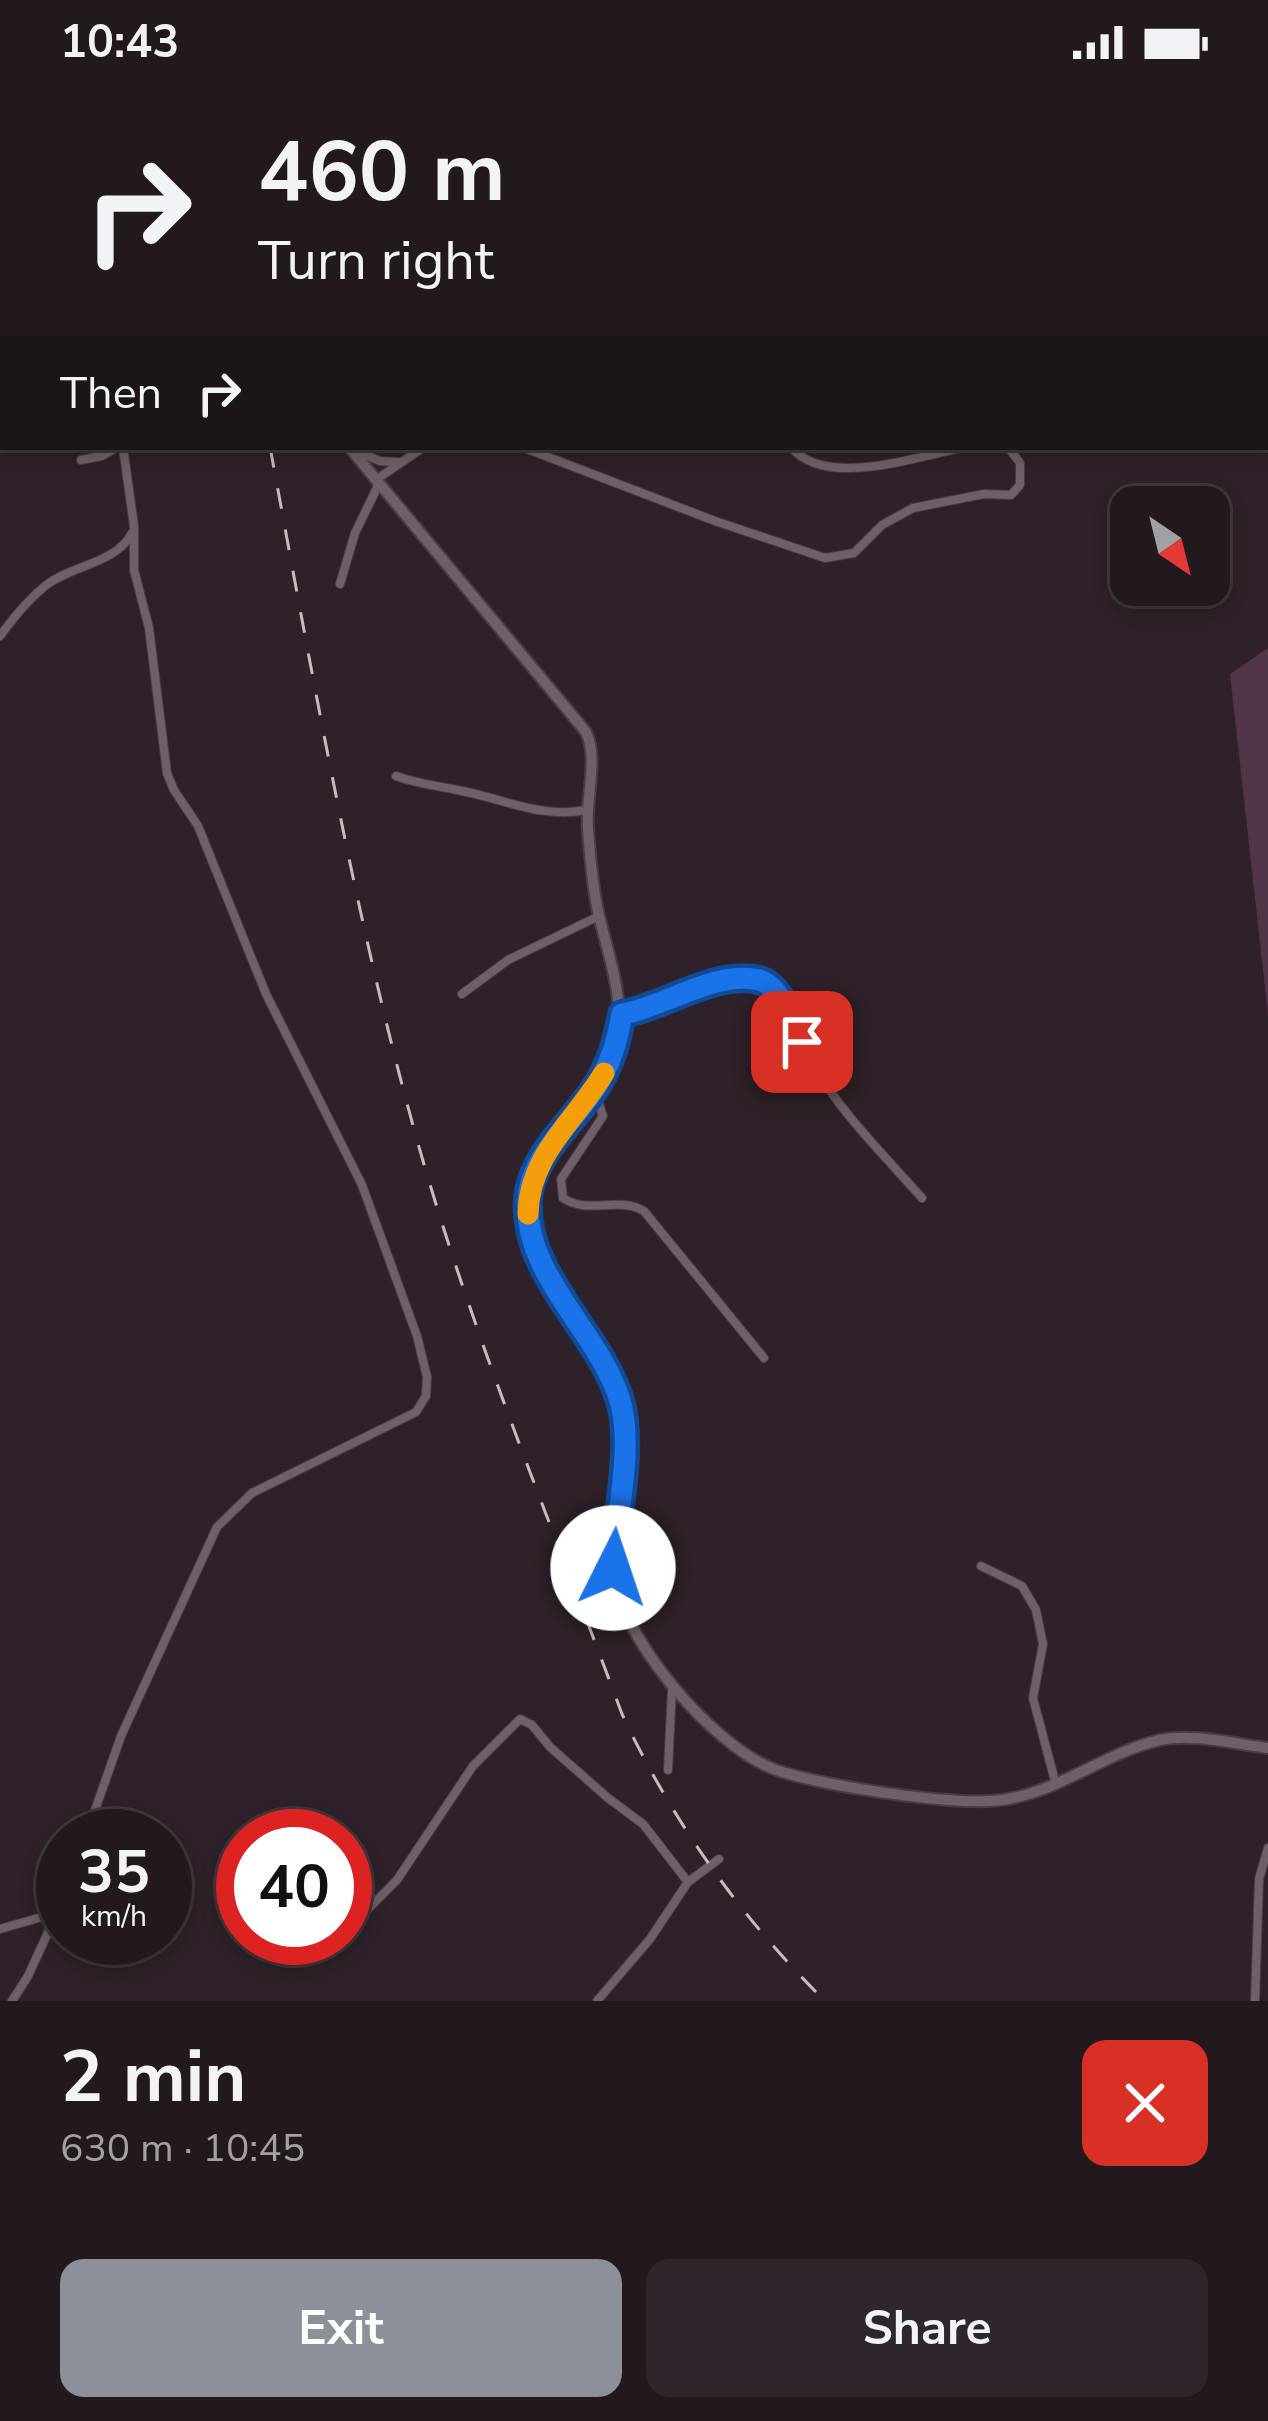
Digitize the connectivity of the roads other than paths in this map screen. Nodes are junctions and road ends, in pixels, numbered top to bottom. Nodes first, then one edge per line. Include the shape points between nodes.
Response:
1 (115, 450) edge
2 (121, 450) edge
3 (352, 450) edge
4 (355, 450) edge
5 (420, 450) edge
6 (530, 450) edge
7 (794, 450) edge
8 (951, 450) edge
9 (1012, 450) edge
10 (81, 460) dead end
11 (400, 463) junction
12 (376, 478) junction
13 (134, 526) junction
14 (340, 584) dead end
15 (0, 636) edge
16 (396, 776) dead end
17 (586, 810) junction
18 (599, 916) junction
19 (462, 994) dead end
20 (622, 1014) junction
21 (594, 1090) junction
22 (922, 1198) dead end
23 (764, 1358) dead end
24 (980, 1566) dead end
25 (672, 1689) junction
26 (1268, 1748) edge
27 (668, 1770) dead end
28 (1056, 1785) junction
29 (95, 1809) edge
30 (1268, 1848) edge
31 (719, 1859) dead end
32 (688, 1882) junction
33 (372, 1906) edge
34 (36, 1919) edge
35 (0, 1929) edge
36 (36, 1959) edge
37 (12, 2001) edge
38 (597, 2001) edge
39 (1255, 2001) edge

1 - 10 street
2 - 13 street
3 - 12 street
4 - 11 street
5 - 11 street
6 - 9 street via 825,558 854,553 913,508 1012,495 1020,485
7 - 8 street via 837,467
11 - 12 street
12 - 14 street
12 - 17 street via 586,732
13 - 15 street via 104,559 46,584
13 - 29 street via 167,773 362,1185 427,1377 416,1412 252,1493 217,1527
16 - 17 street via 561,815
17 - 18 street
18 - 19 street via 508,960
18 - 20 street
20 - 21 street
20 - 22 street via 718,981 760,980 856,1124
21 - 23 street via 603,1117 561,1179 563,1198 644,1211
21 - 25 street via 536,1167 528,1216 544,1267 620,1402 625,1434 613,1568 622,1606
24 - 28 street via 1022,1586 1036,1610 1043,1644 1035,1717
25 - 27 street
25 - 28 street via 777,1770 980,1803
26 - 28 street via 1164,1739
30 - 39 street via 1259,1879
31 - 32 street
32 - 33 street via 643,1824 520,1719 473,1766
32 - 38 street
34 - 35 street
36 - 37 street

